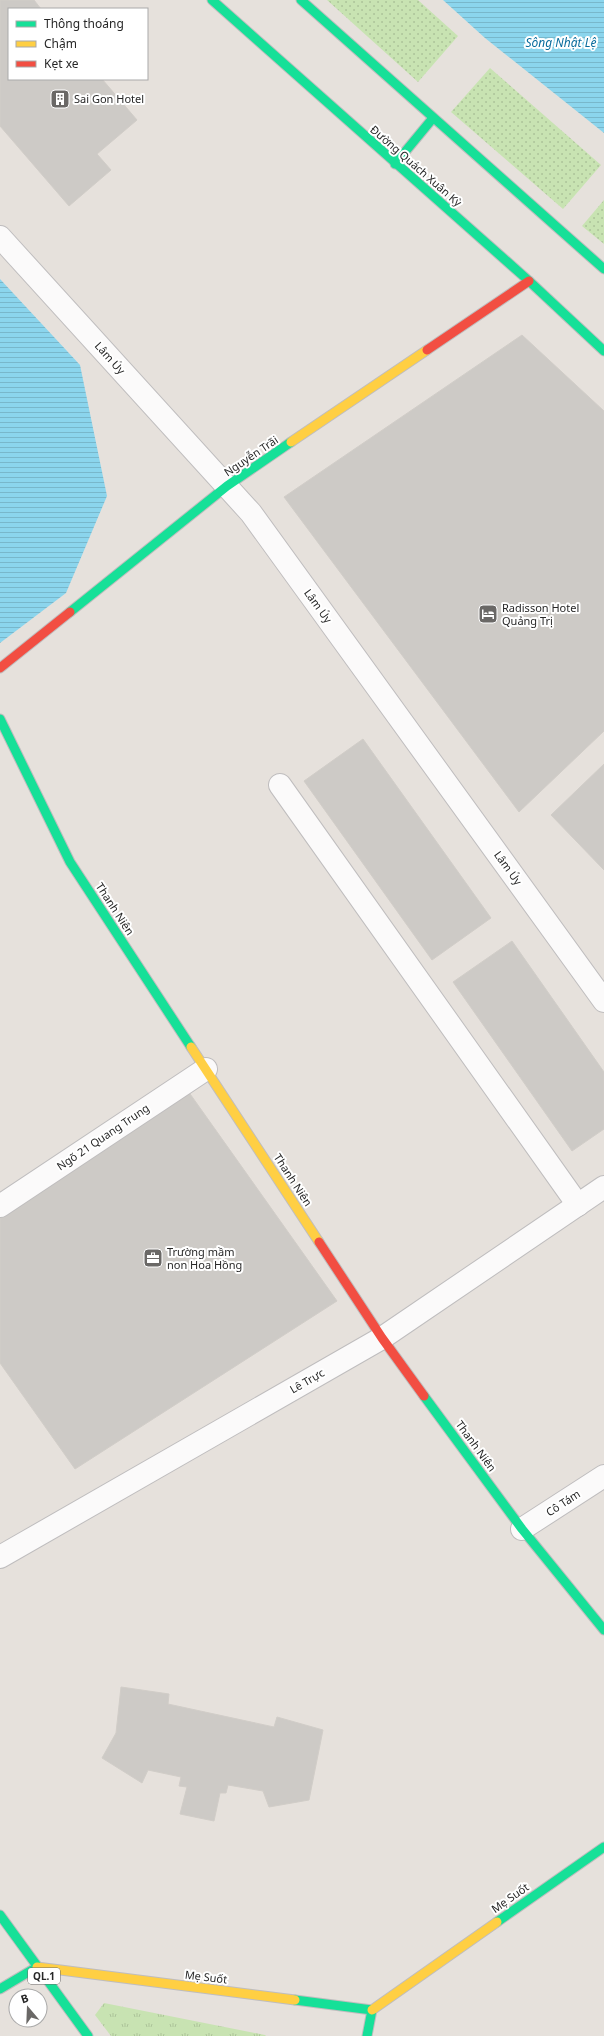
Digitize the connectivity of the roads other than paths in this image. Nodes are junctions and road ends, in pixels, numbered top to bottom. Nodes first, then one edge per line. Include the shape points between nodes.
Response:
1 (212, 0) edge
2 (302, 0) edge
3 (432, 118) junction
4 (396, 164) junction
5 (0, 237) edge
6 (604, 269) edge
7 (529, 281) junction
8 (604, 351) edge
9 (227, 486) junction
10 (0, 668) edge
11 (0, 719) edge
12 (280, 785) dead end
13 (604, 1001) edge
14 (206, 1069) junction
15 (604, 1188) edge
16 (578, 1205) junction
17 (0, 1206) edge
18 (382, 1338) junction
19 (604, 1476) edge
20 (522, 1529) junction
21 (0, 1557) edge
22 (604, 1630) edge
23 (604, 1847) edge
24 (0, 1915) edge
25 (37, 1966) junction
26 (0, 1989) edge
27 (372, 2010) junction
28 (88, 2036) edge
29 (367, 2036) edge

1 - 4 street, Đường Quách Xuân Kỳ
2 - 3 street
3 - 4 street
3 - 6 street
4 - 7 street, Đường Quách Xuân Kỳ
5 - 9 street, Lâm Úy
7 - 8 street, Đường Quách Xuân Kỳ
7 - 9 street, Nguyễn Trãi
9 - 10 street, Nguyễn Trãi
9 - 13 street, Lâm Úy via 251,513
11 - 14 street, Thanh Niên via 70,862
12 - 16 street
14 - 17 street, Ngõ 21 Quang Trung
14 - 18 street, Thanh Niên
15 - 16 street, Lê Trực
16 - 18 street, Lê Trực
18 - 20 street, Thanh Niên
18 - 21 street, Lê Trực
19 - 20 street, Cô Tám
20 - 22 street, Thanh Niên
23 - 27 street, Mẹ Suốt
24 - 25 street, QL.1
25 - 26 street
25 - 27 street, Mẹ Suốt
25 - 28 street, QL.1
27 - 29 street

